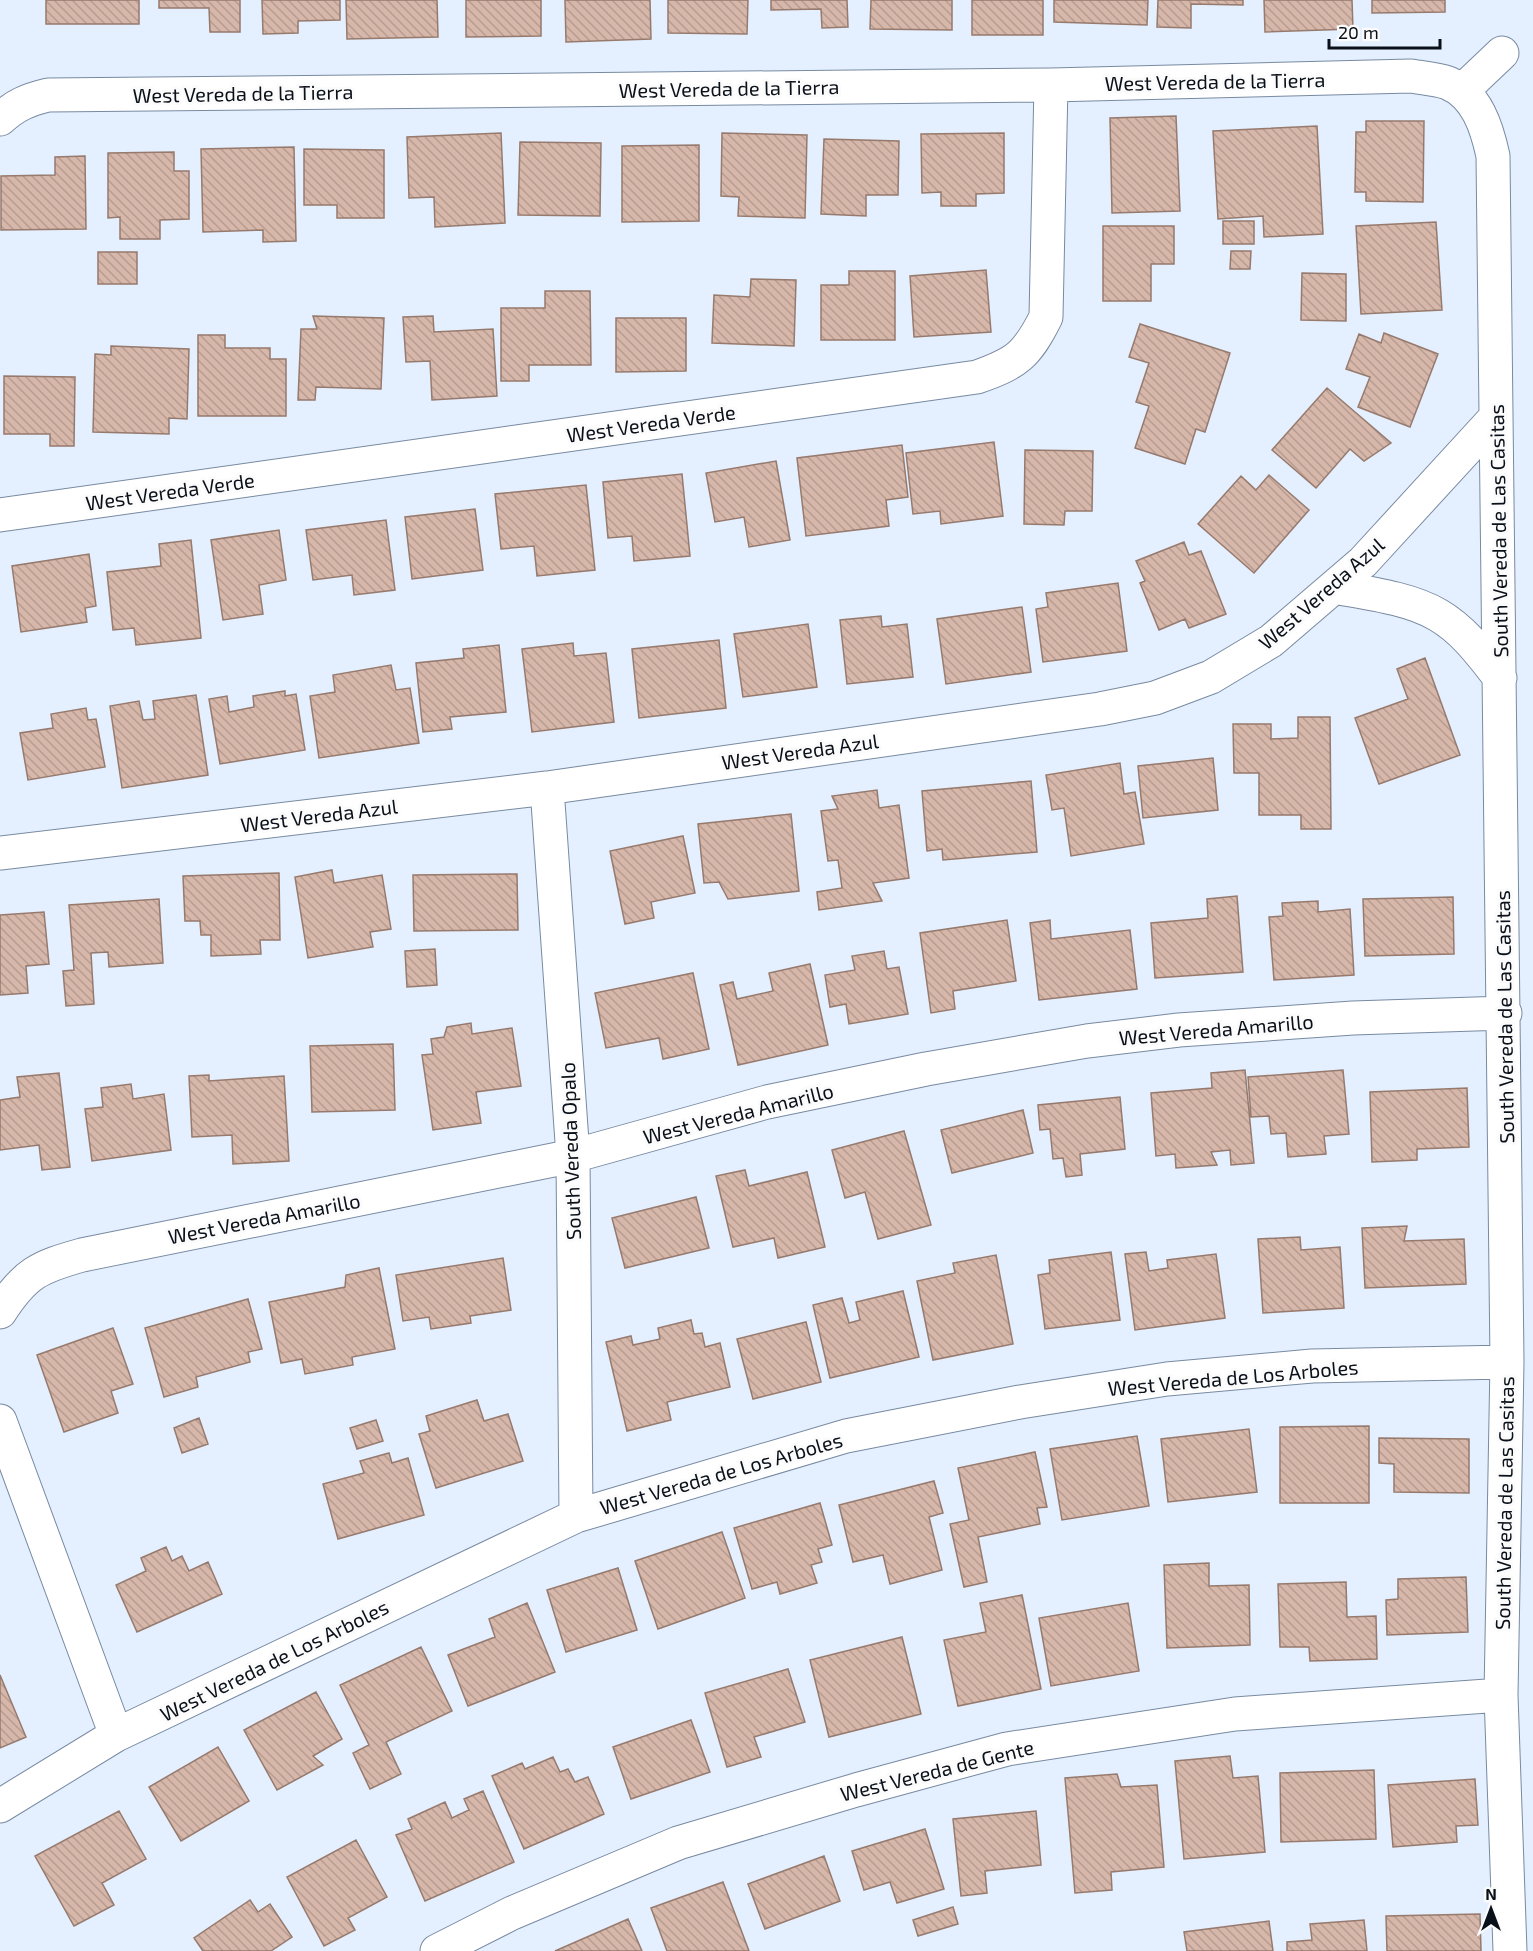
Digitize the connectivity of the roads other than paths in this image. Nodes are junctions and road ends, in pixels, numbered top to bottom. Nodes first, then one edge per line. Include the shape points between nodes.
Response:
1 (1502, 53) dead end
2 (1051, 85) junction
3 (1462, 91) junction
4 (0, 120) edge
5 (1496, 417) junction
6 (0, 515) edge
7 (1334, 586) junction
8 (1500, 678) junction
9 (547, 788) junction
10 (0, 853) edge
11 (1504, 1013) junction
12 (573, 1156) junction
13 (3, 1303) edge
14 (1507, 1362) junction
15 (0, 1421) edge
16 (576, 1516) junction
17 (1501, 1695) junction
18 (116, 1736) junction
19 (0, 1806) edge
20 (436, 1951) edge
21 (1510, 1951) edge

1 - 3 street
2 - 3 street, West Vereda de la Tierra via 1411,76 1447,82
2 - 4 street, West Vereda de la Tierra via 48,95 28,100
2 - 6 street, West Vereda Verde via 1046,317 1035,340 1019,358 999,369 977,377
3 - 5 street, South Vereda de Las Casitas via 1479,113 1493,156
5 - 7 street, West Vereda Azul via 1363,562
5 - 8 street, South Vereda de Las Casitas
7 - 8 street via 1394,598 1438,615 1471,641
7 - 9 street, West Vereda Azul via 1271,641 1211,677 1155,698
8 - 11 street, South Vereda de Las Casitas
9 - 10 street, West Vereda Azul
9 - 12 street, South Vereda Opalo
11 - 12 street, West Vereda Amarillo via 1353,1018 1179,1030 1087,1041 767,1102
11 - 14 street, South Vereda de Las Casitas
12 - 13 street, West Vereda Amarillo via 82,1255 48,1265
12 - 16 street, South Vereda Opalo
14 - 16 street, West Vereda de Los Arboles via 1301,1367 1167,1379 1020,1402 846,1436
14 - 17 street, South Vereda de Las Casitas
15 - 18 street
16 - 18 street, West Vereda de Los Arboles
17 - 20 street, West Vereda de Gente via 1235,1714 1007,1749 678,1843 512,1913
17 - 21 street, South Vereda de Las Casitas
18 - 19 street, West Vereda de Los Arboles

